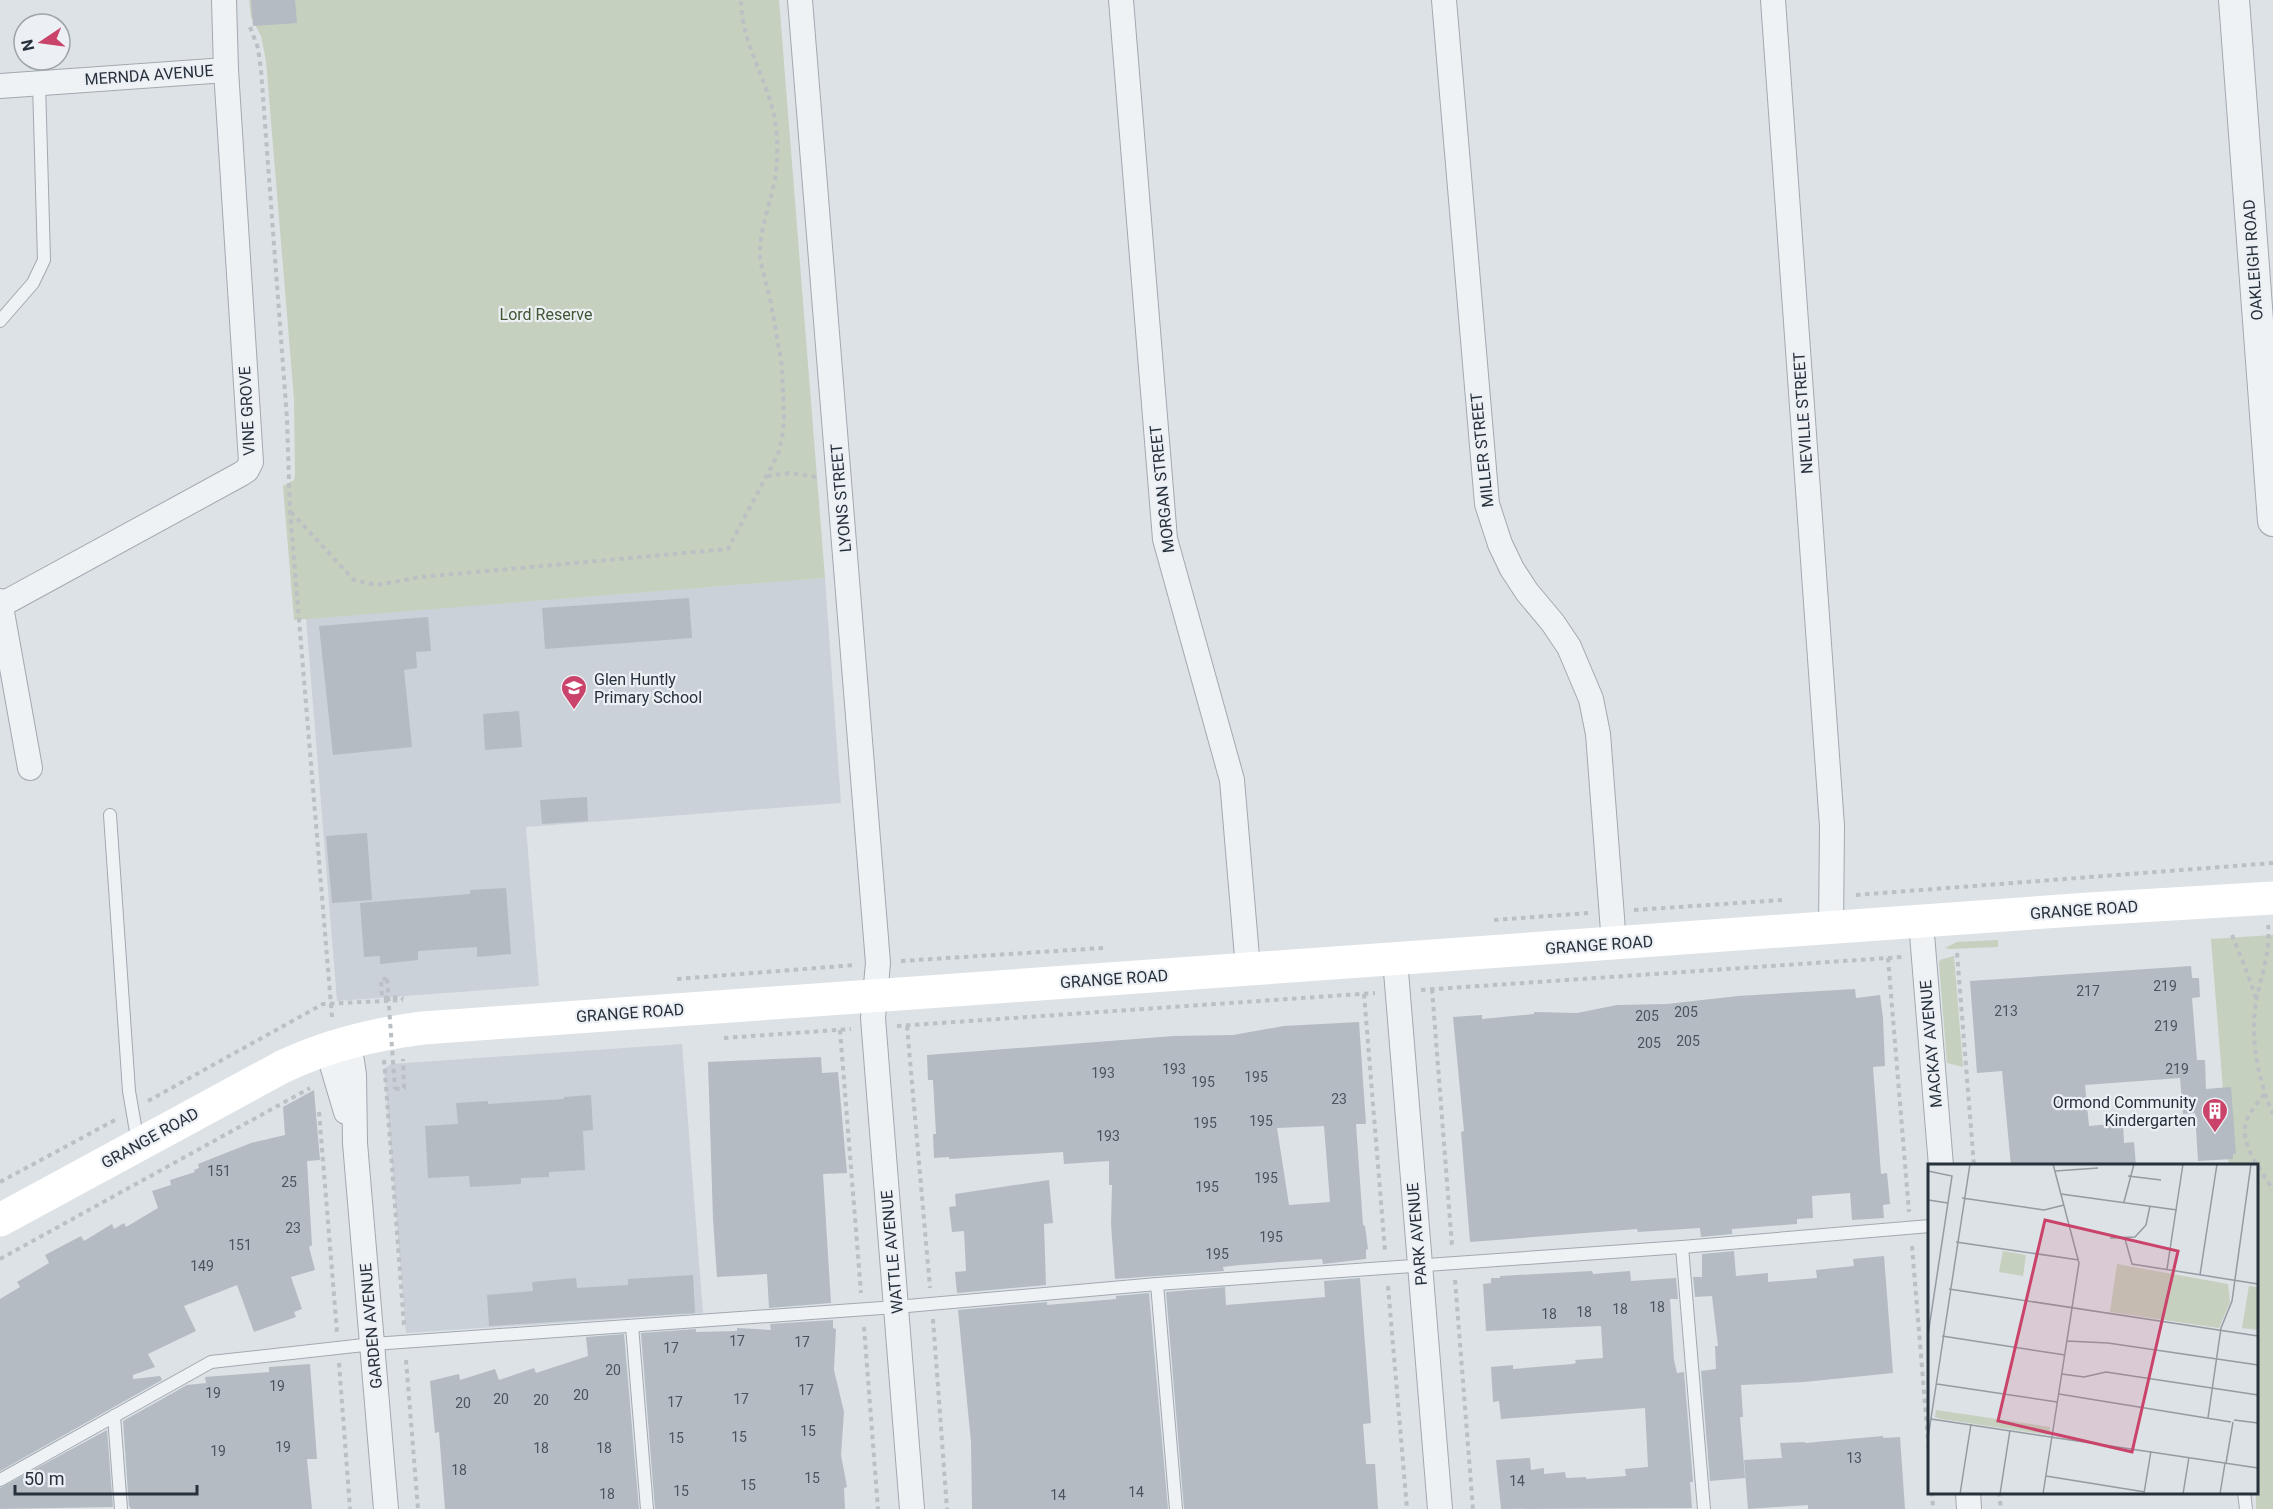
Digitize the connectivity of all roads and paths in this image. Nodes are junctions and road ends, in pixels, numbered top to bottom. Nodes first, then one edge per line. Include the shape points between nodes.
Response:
1 (224, 0) edge
2 (741, 0) edge
3 (800, 0) edge
4 (1121, 0) edge
5 (1444, 0) edge
6 (1773, 0) edge
7 (2234, 0) edge
8 (247, 19) dead end
9 (226, 70) junction
10 (39, 83) junction
11 (0, 86) edge
12 (0, 321) edge
13 (766, 476) junction
14 (821, 478) dead end
15 (290, 511) junction
16 (2273, 521) edge
17 (0, 603) edge
18 (30, 768) dead end
19 (110, 815) dead end
20 (2273, 898) edge
21 (1921, 922) junction
22 (1840, 928) junction
23 (2232, 935) dead end
24 (2270, 935) dead end
25 (1614, 944) junction
26 (1957, 953) dead end
27 (1923, 956) junction
28 (1395, 959) junction
29 (1248, 969) junction
30 (1398, 992) junction
31 (875, 996) junction
32 (2256, 999) junction
33 (404, 1000) dead end
34 (907, 1026) junction
35 (873, 1028) junction
36 (840, 1030) junction
37 (719, 1038) dead end
38 (337, 1044) junction
39 (403, 1058) junction
40 (414, 1058) dead end
41 (384, 1060) junction
42 (345, 1077) junction
43 (2264, 1094) junction
44 (319, 1107) dead end
45 (2273, 1114) edge
46 (138, 1144) junction
47 (1941, 1164) edge
48 (1974, 1164) edge
49 (2257, 1164) edge
50 (2258, 1165) edge
51 (2273, 1190) edge
52 (0, 1220) edge
53 (1928, 1226) edge
54 (1682, 1248) junction
55 (0, 1259) edge
56 (1419, 1265) junction
57 (1157, 1284) junction
58 (932, 1304) junction
59 (896, 1307) junction
60 (862, 1309) junction
61 (632, 1326) junction
62 (405, 1342) junction
63 (372, 1344) junction
64 (338, 1348) junction
65 (114, 1416) junction
66 (0, 1480) edge
67 (1932, 1494) edge
68 (1968, 1494) edge
69 (1999, 1494) edge
70 (2244, 1494) edge
71 (121, 1509) edge
72 (350, 1509) edge
73 (386, 1509) edge
74 (418, 1509) edge
75 (647, 1509) edge
76 (878, 1509) edge
77 (912, 1509) edge
78 (948, 1509) edge
79 (1176, 1509) edge
80 (1440, 1509) edge
81 (1704, 1509) edge
82 (1933, 1509) edge
83 (1969, 1509) edge
84 (2001, 1509) edge
85 (2246, 1509) edge

1 - 9 street
2 - 13 path via 748,40 768,91 777,130 777,168 759,249 779,347 784,419 778,454
3 - 31 street, LYONS STREET via 878,963
4 - 29 street, MORGAN STREET via 1165,539 1232,780
5 - 25 street, MILLER STREET via 1486,504 1512,569 1569,647 1591,699 1598,734
6 - 22 street, NEVILLE STREET
7 - 16 street, OAKLEIGH ROAD
8 - 15 path via 261,70
9 - 10 street, MERNDA AVENUE
9 - 17 street, VINE GROVE via 250,462 247,470
10 - 11 street, MERNDA AVENUE
10 - 12 lane via 44,260 33,283
13 - 14 path via 802,474
13 - 15 path via 728,549 421,577 377,585 354,580
15 - 38 path
17 - 18 street
19 - 46 lane via 129,1091
20 - 21 main road, GRANGE ROAD
21 - 22 main road, GRANGE ROAD
21 - 27 street, MACKAY AVENUE
22 - 25 main road, GRANGE ROAD
23 - 32 path
24 - 32 path
25 - 28 main road, GRANGE ROAD
26 - 48 path
27 - 30 path
27 - 47 street, MACKAY AVENUE
28 - 29 main road, GRANGE ROAD
28 - 30 street, PARK AVENUE
29 - 31 main road, GRANGE ROAD
30 - 34 path
30 - 56 street, PARK AVENUE
31 - 35 street, WATTLE AVENUE
31 - 38 main road, GRANGE ROAD via 423,1028
32 - 43 path via 2254,1020
33 - 39 path, bridge via 401,997 382,998 381,979 387,979 395,1089 404,1088
34 - 35 path
34 - 58 path
35 - 36 path
35 - 59 street, WATTLE AVENUE
36 - 37 path
36 - 60 path
38 - 42 street, GARDEN AVENUE
38 - 46 main road, GRANGE ROAD via 248,1084
39 - 40 path
39 - 41 path
41 - 42 path via 369,1063 370,1072
41 - 62 path
42 - 55 path via 319,1083
42 - 63 street, GARDEN AVENUE via 355,1143
43 - 45 path
43 - 49 path via 2246,1120 2246,1142
44 - 64 path
46 - 52 main road, GRANGE ROAD
50 - 51 path
53 - 54 lane
54 - 56 lane
54 - 81 lane
56 - 57 lane
56 - 80 street, PARK AVENUE
57 - 58 lane
57 - 79 lane
58 - 59 lane
58 - 78 path
59 - 60 lane
59 - 77 street, WATTLE AVENUE
60 - 61 lane
60 - 76 path
61 - 62 lane
61 - 75 lane
62 - 63 lane
62 - 74 path
63 - 64 lane
63 - 73 street, GARDEN AVENUE
64 - 65 lane via 211,1362
64 - 72 path
65 - 66 lane
65 - 71 lane
67 - 82 path
68 - 83 street
69 - 84 path
70 - 85 lane

